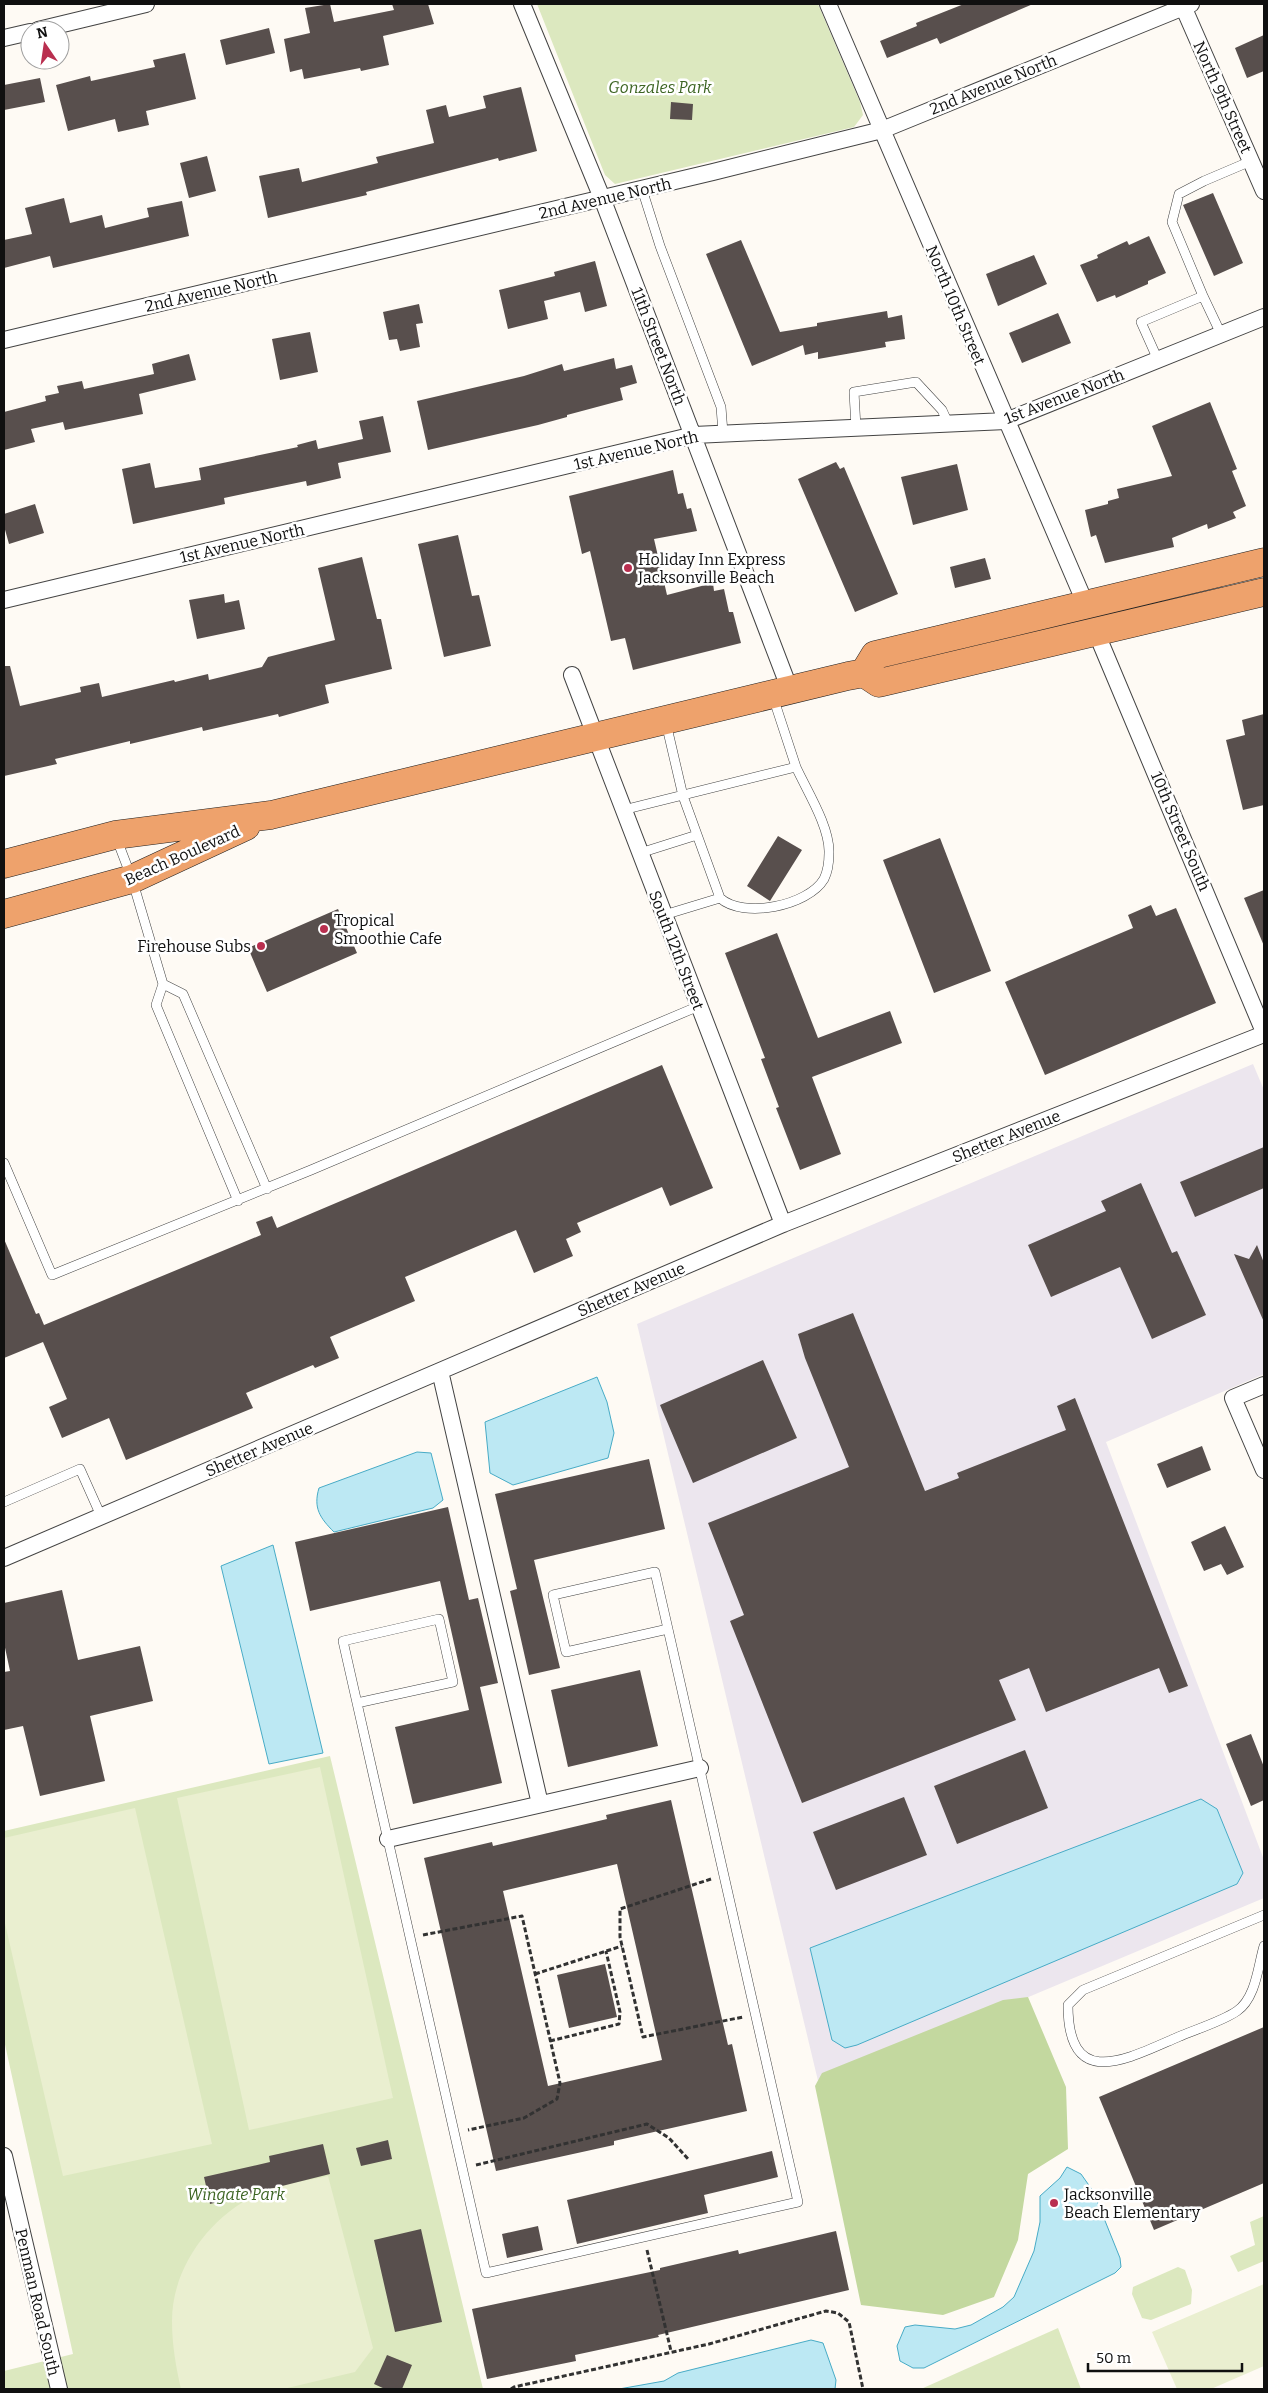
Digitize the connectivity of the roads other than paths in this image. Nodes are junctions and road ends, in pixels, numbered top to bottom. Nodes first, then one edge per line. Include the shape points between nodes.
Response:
1 (146, 4) edge
2 (522, 4) edge
3 (828, 4) edge
4 (1186, 5) edge
5 (70, 22) edge
6 (20, 34) edge
7 (4, 38) edge
8 (882, 130) junction
9 (1251, 161) junction
10 (642, 189) junction
11 (1264, 191) edge
12 (602, 198) junction
13 (1203, 296) junction
14 (1264, 317) edge
15 (1222, 334) junction
16 (4, 340) edge
17 (1158, 360) junction
18 (1006, 421) junction
19 (948, 423) junction
20 (856, 428) junction
21 (723, 433) junction
22 (694, 435) junction
23 (1264, 562) edge
24 (1185, 582) junction
25 (1264, 592) edge
26 (4, 600) edge
27 (1086, 606) junction
28 (1096, 632) junction
29 (997, 655) junction
30 (864, 673) junction
31 (572, 675) dead end
32 (781, 692) junction
33 (666, 720) junction
34 (595, 737) junction
35 (796, 767) junction
36 (683, 796) junction
37 (623, 810) junction
38 (271, 815) junction
39 (115, 835) junction
40 (697, 835) junction
41 (640, 853) junction
42 (4, 864) edge
43 (132, 879) junction
44 (720, 898) junction
45 (4, 914) edge
46 (664, 915) junction
47 (163, 984) junction
48 (699, 1006) junction
49 (1264, 1033) edge
50 (4, 1164) edge
51 (267, 1188) junction
52 (238, 1200) junction
53 (783, 1224) junction
54 (440, 1371) junction
55 (1264, 1384) edge
56 (1264, 1470) edge
57 (4, 1502) edge
58 (101, 1516) junction
59 (4, 1558) edge
60 (668, 1629) junction
61 (358, 1703) junction
62 (700, 1768) junction
63 (540, 1804) junction
64 (388, 1839) junction
65 (1264, 1915) edge
66 (1264, 1946) edge
67 (4, 2156) edge
68 (59, 2389) edge

1 - 5 street
2 - 12 street, 11th Street North
3 - 8 street, North 10th Street
4 - 8 street, 2nd Avenue North
4 - 9 street, North 9th Street
6 - 7 street
8 - 10 street, 2nd Avenue North
8 - 18 street, North 10th Street
9 - 11 street, North 9th Street
9 - 13 lane via 1179,194 1172,222
10 - 12 street, 2nd Avenue North
10 - 21 lane via 721,407
12 - 16 street, 2nd Avenue North
12 - 22 street, 11th Street North
13 - 15 lane
13 - 17 lane via 1141,322
14 - 15 street, 1st Avenue North
15 - 17 street, 1st Avenue North
17 - 18 street, 1st Avenue North
18 - 19 street, 1st Avenue North
18 - 27 street, North 10th Street
19 - 20 street, 1st Avenue North
19 - 20 lane via 942,410 916,382 854,392
20 - 21 street, 1st Avenue North
21 - 22 street, 1st Avenue North
22 - 26 street, 1st Avenue North
22 - 32 street, 11th Street North
23 - 24 highway
24 - 27 highway
24 - 28 highway via 1175,594 1114,610 1097,624
25 - 28 highway
27 - 29 highway via 1060,628 1018,639
27 - 30 highway via 875,655
28 - 29 highway
28 - 49 street, 10th Street South
29 - 30 highway via 879,683
30 - 32 highway
31 - 34 street, South 12th Street
32 - 33 highway
32 - 35 lane
33 - 34 highway
33 - 36 lane
34 - 37 street, South 12th Street
34 - 38 highway
35 - 36 lane
35 - 44 lane via 828,841 829,860 823,880 802,898 772,906 734,906
36 - 37 lane
36 - 40 lane
37 - 41 street, South 12th Street
38 - 39 highway
38 - 43 highway, Beach Boulevard
39 - 42 highway
39 - 43 lane
40 - 41 lane
40 - 44 lane
41 - 46 street, South 12th Street
43 - 45 highway, Beach Boulevard
43 - 47 lane
44 - 46 lane
46 - 48 street, South 12th Street
47 - 51 lane via 183,994
47 - 52 lane via 156,1005
48 - 51 lane
48 - 53 street, South 12th Street
49 - 53 street, Shetter Avenue
50 - 52 lane via 52,1276
51 - 52 lane
53 - 54 street, Shetter Avenue
54 - 58 street, Shetter Avenue
54 - 63 street
55 - 56 street via 1233,1398
57 - 58 lane via 80,1469
58 - 59 street, Shetter Avenue
60 - 60 lane via 566,1652 553,1595 655,1572
60 - 62 lane
61 - 61 lane via 343,1641 439,1619 453,1682
61 - 64 lane
62 - 63 street
62 - 64 lane via 798,2202 486,2272
63 - 64 street
65 - 66 lane via 1083,1990 1068,2005 1068,2026 1078,2051 1094,2062 1123,2061 1238,2011 1254,1988
67 - 68 street, Penman Road South

